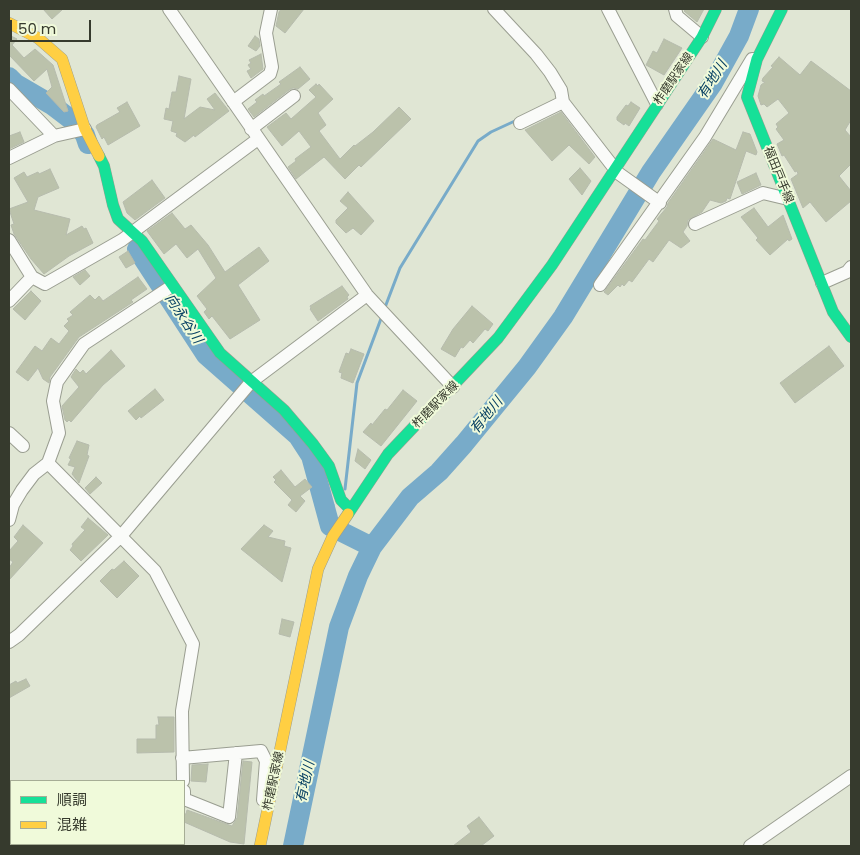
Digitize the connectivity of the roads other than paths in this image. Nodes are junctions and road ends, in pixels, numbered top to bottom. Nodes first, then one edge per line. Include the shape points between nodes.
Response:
1 (168, 9) edge
2 (271, 9) edge
3 (494, 9) edge
4 (608, 9) edge
5 (675, 9) edge
6 (716, 9) edge
7 (782, 9) edge
8 (9, 23) edge
9 (702, 37) junction
10 (757, 59) junction
11 (9, 89) edge
12 (294, 96) dead end
13 (233, 102) junction
14 (564, 102) junction
15 (657, 104) junction
16 (520, 122) dead end
17 (85, 129) junction
18 (254, 134) junction
19 (59, 135) junction
20 (9, 158) edge
21 (616, 170) junction
22 (782, 185) junction
23 (763, 193) junction
24 (788, 199) junction
25 (660, 202) junction
26 (695, 224) dead end
27 (128, 236) junction
28 (9, 240) edge
29 (851, 267) edge
30 (32, 277) junction
31 (822, 283) junction
32 (600, 285) dead end
33 (172, 286) junction
34 (367, 295) junction
35 (9, 301) edge
36 (851, 337) edge
37 (251, 382) junction
38 (453, 387) junction
39 (9, 433) edge
40 (23, 446) dead end
41 (48, 463) junction
42 (14, 496) edge
43 (350, 509) junction
44 (9, 520) edge
45 (121, 536) junction
46 (9, 642) edge
47 (236, 753) junction
48 (182, 758) junction
49 (851, 776) edge
50 (183, 780) edge
51 (185, 799) edge
52 (264, 831) junction
53 (260, 846) edge
54 (750, 846) edge

1 - 13 street
2 - 13 street via 266,33 272,67 270,74
3 - 14 street via 550,72
4 - 15 street
5 - 9 street via 677,16
6 - 9 main road, 柞磨駅家線
7 - 10 main road, 福田戸手線
8 - 17 main road via 38,38 62,59
9 - 15 main road, 柞磨駅家線
10 - 22 main road, 福田戸手線 via 747,98
10 - 25 street via 752,58 705,137
11 - 19 street
12 - 18 street
13 - 18 street
14 - 16 street
14 - 21 street
15 - 21 main road, 柞磨駅家線
17 - 19 street
17 - 27 main road via 104,166 113,205
18 - 27 street
18 - 34 street
19 - 20 street
21 - 25 street
21 - 38 main road, 柞磨駅家線 via 498,338
22 - 23 street
22 - 24 main road, 福田戸手線
23 - 24 street
23 - 26 street
24 - 31 main road, 福田戸手線
25 - 32 street
27 - 30 street via 45,284
27 - 33 main road via 142,241
28 - 30 street
29 - 31 street
30 - 35 street
31 - 36 main road, 福田戸手線 via 834,312
33 - 37 main road via 220,354
33 - 41 street via 84,344 57,382 53,401 59,433
34 - 37 street
34 - 38 street
37 - 43 main road via 284,410 313,444 329,466 341,500
37 - 45 street
38 - 43 main road, 柞磨駅家線 via 388,454
39 - 40 street
41 - 42 street
41 - 45 street
42 - 44 street
43 - 52 main road, 柞磨駅家線 via 318,569
45 - 46 street
45 - 48 street via 155,571 193,644 182,710
47 - 48 street
47 - 51 street via 229,817
47 - 52 street via 261,750 266,761 261,826
48 - 50 street
49 - 54 street
52 - 53 main road, 柞磨駅家線

